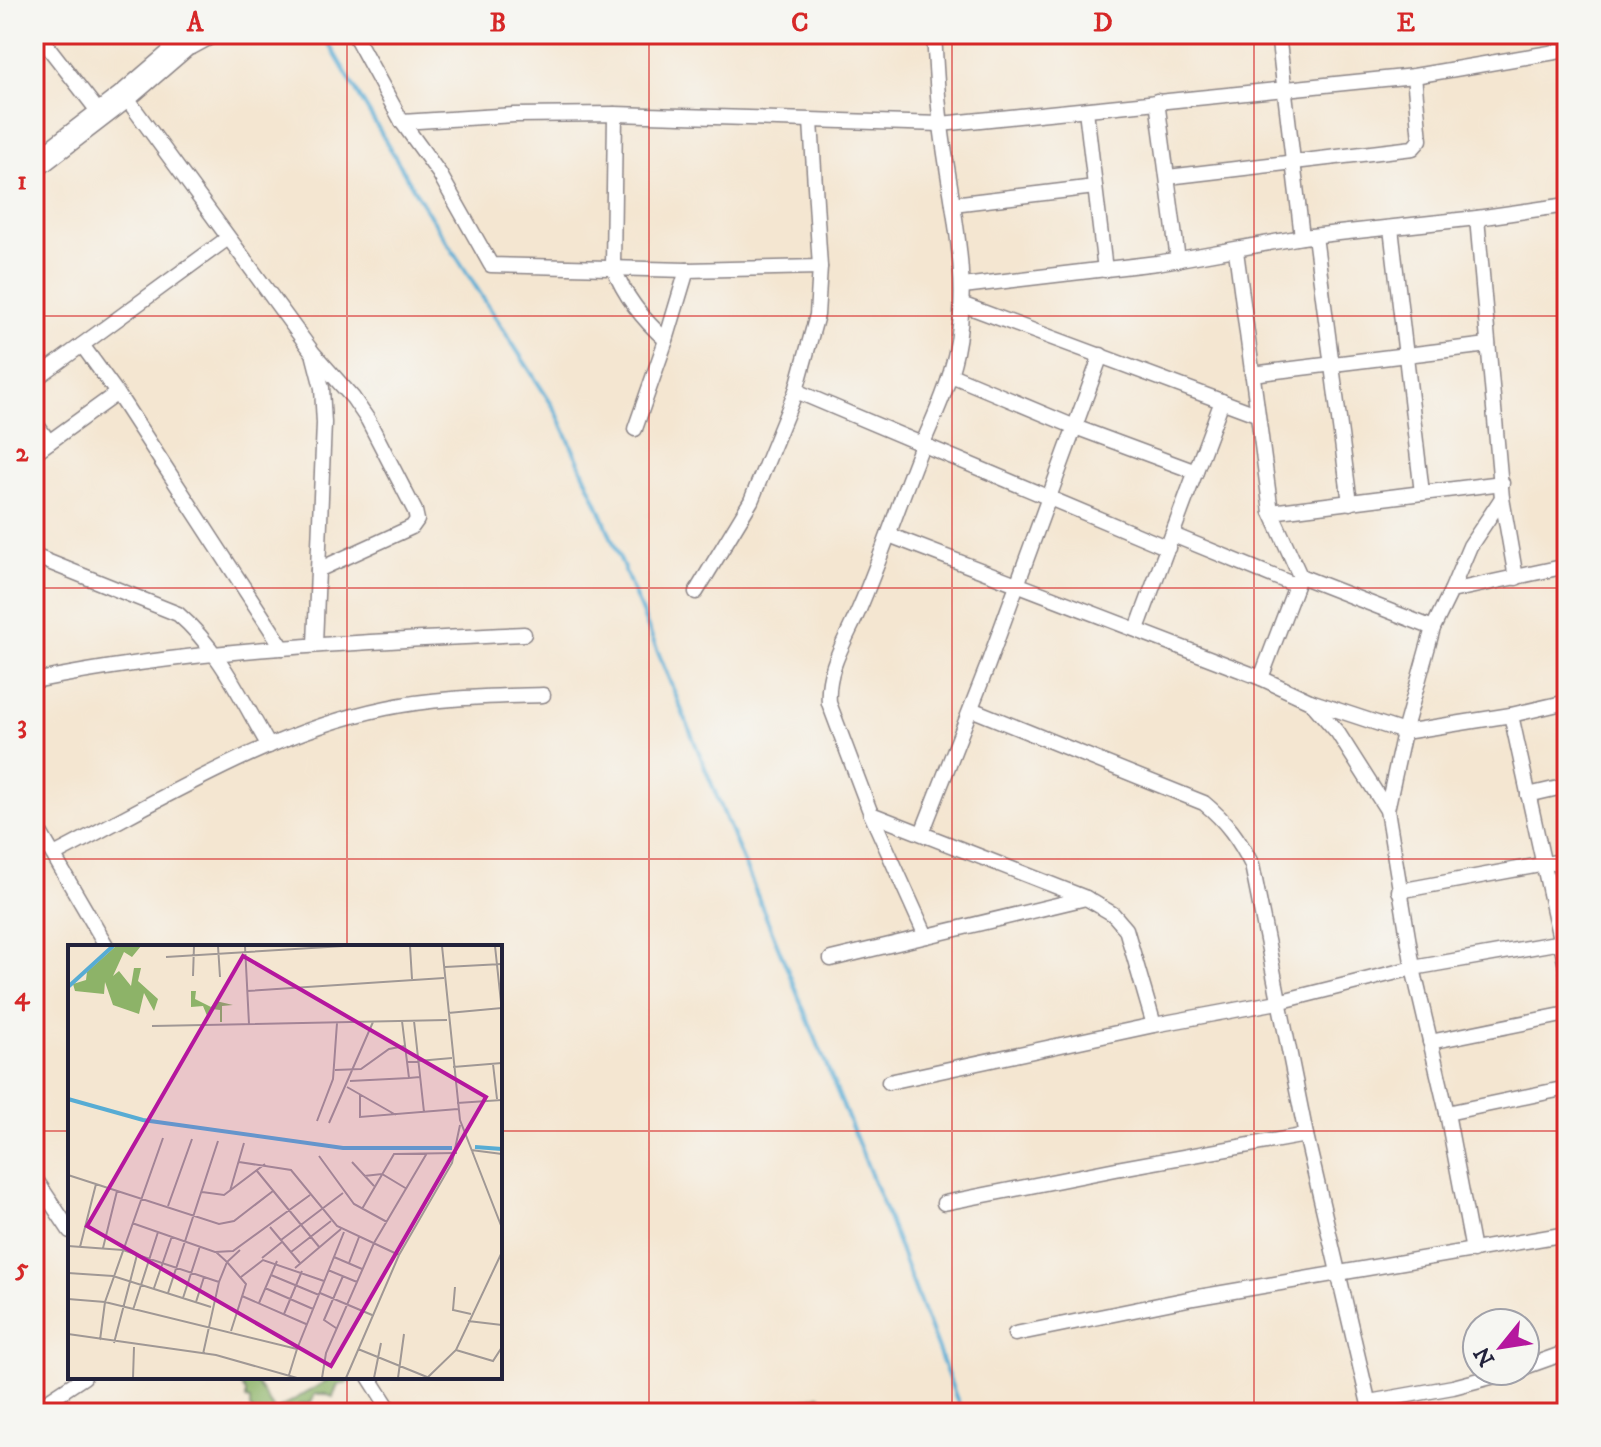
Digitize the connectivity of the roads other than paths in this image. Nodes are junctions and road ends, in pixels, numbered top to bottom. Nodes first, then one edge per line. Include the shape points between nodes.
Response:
1 (38, 34) edge
2 (197, 34) edge
3 (216, 34) edge
4 (354, 34) edge
5 (934, 34) edge
6 (1278, 34) edge
7 (1567, 50) edge
8 (171, 58) junction
9 (1414, 76) junction
10 (1286, 88) junction
11 (125, 96) junction
12 (1157, 101) junction
13 (1086, 110) junction
14 (615, 114) junction
15 (101, 115) junction
16 (811, 121) junction
17 (402, 122) junction
18 (941, 124) junction
19 (1294, 163) junction
20 (34, 166) edge
21 (1168, 177) junction
22 (1095, 187) junction
23 (953, 204) junction
24 (1567, 205) edge
25 (1477, 218) junction
26 (1391, 228) junction
27 (1308, 236) junction
28 (228, 238) junction
29 (1236, 251) junction
30 (1178, 260) junction
31 (613, 267) junction
32 (820, 267) junction
33 (687, 270) junction
34 (1105, 270) junction
35 (963, 286) junction
36 (964, 305) junction
37 (666, 340) junction
38 (82, 345) junction
39 (1488, 345) junction
40 (313, 353) junction
41 (1404, 354) junction
42 (1101, 355) junction
43 (1333, 363) junction
44 (1252, 374) junction
45 (951, 375) junction
46 (34, 380) edge
47 (796, 391) junction
48 (117, 393) junction
49 (1222, 401) junction
50 (1256, 414) junction
51 (34, 421) edge
52 (1075, 427) junction
53 (635, 429) dead end
54 (49, 442) junction
55 (923, 444) junction
56 (34, 453) edge
57 (1196, 472) junction
58 (1502, 490) junction
59 (1422, 493) junction
60 (1049, 497) junction
61 (1350, 503) junction
62 (1271, 512) junction
63 (889, 535) junction
64 (1170, 542) junction
65 (34, 556) edge
66 (1567, 566) edge
67 (318, 570) junction
68 (1516, 578) junction
69 (1298, 580) junction
70 (1016, 584) junction
71 (1451, 591) junction
72 (696, 592) dead end
73 (1433, 628) junction
74 (1137, 629) junction
75 (524, 634) dead end
76 (315, 644) junction
77 (283, 648) junction
78 (216, 655) junction
79 (1261, 678) junction
80 (34, 681) edge
81 (543, 695) dead end
82 (1310, 701) junction
83 (1567, 702) edge
84 (971, 709) junction
85 (1511, 715) junction
86 (1404, 732) junction
87 (269, 746) junction
88 (1567, 786) edge
89 (1528, 795) junction
90 (1387, 810) junction
91 (871, 814) junction
92 (34, 822) edge
93 (922, 833) junction
94 (54, 855) junction
95 (1567, 860) edge
96 (1544, 865) junction
97 (1399, 891) junction
98 (1086, 898) junction
99 (926, 936) junction
100 (1564, 942) edge
101 (106, 945) edge
102 (831, 959) dead end
103 (1413, 968) junction
104 (1567, 971) edge
105 (1278, 1002) junction
106 (1567, 1014) edge
107 (1154, 1025) junction
108 (1430, 1042) junction
109 (889, 1082) dead end
110 (1567, 1088) edge
111 (1447, 1113) junction
112 (1306, 1135) junction
113 (34, 1177) edge
114 (944, 1203) dead end
115 (68, 1228) edge
116 (1567, 1234) edge
117 (1473, 1251) junction
118 (1339, 1274) junction
119 (1015, 1334) dead end
120 (1567, 1352) edge
121 (1541, 1361) edge
122 (81, 1379) edge
123 (370, 1379) edge
124 (1461, 1385) edge
125 (1370, 1408) edge
126 (34, 1410) edge
127 (392, 1413) edge

1 - 15 street
2 - 8 main road
3 - 8 street
4 - 17 street
5 - 18 street
6 - 10 street
7 - 9 street
8 - 11 main road
9 - 10 street
9 - 19 street via 1417,146
10 - 12 street
10 - 19 street
11 - 15 main road
11 - 28 street
12 - 13 street
12 - 21 street
13 - 18 street
13 - 22 street
14 - 16 street
14 - 17 street
14 - 31 street
15 - 20 main road
16 - 18 street
16 - 32 street
17 - 31 street via 439,173 491,265
18 - 23 street
19 - 21 street
19 - 27 street
21 - 30 street
22 - 23 street
22 - 34 street
23 - 35 street
24 - 25 street
25 - 26 street
25 - 39 street
26 - 27 street
26 - 41 street
27 - 29 street
27 - 43 street
28 - 38 street
28 - 40 street
29 - 30 street
29 - 44 street
30 - 34 street
31 - 33 street
31 - 37 street via 622,291
32 - 33 street
32 - 47 street via 817,315
33 - 37 street
34 - 35 street
35 - 36 street
36 - 42 street
36 - 45 street
37 - 53 street
38 - 46 street
38 - 48 street
39 - 41 street
39 - 58 street
40 - 67 street via 324,423
40 - 67 street via 368,420 417,520
41 - 43 street
41 - 59 street
42 - 49 street
42 - 52 street
43 - 44 street
43 - 61 street
44 - 50 street
45 - 52 street
45 - 55 street
47 - 55 street
47 - 72 street via 751,501
48 - 54 street
48 - 77 street
49 - 50 street
49 - 57 street
50 - 62 street
51 - 54 street
52 - 57 street
52 - 60 street
54 - 56 street
55 - 60 street
55 - 63 street
57 - 64 street
58 - 59 street
58 - 68 street
58 - 71 street
59 - 61 street
60 - 64 street
60 - 70 street
61 - 62 street
62 - 69 street
63 - 70 street
63 - 91 street via 828,685 829,703
64 - 69 street
64 - 74 street
65 - 78 street via 178,614
66 - 68 street
67 - 76 street
68 - 71 street
69 - 73 street
69 - 79 street
70 - 74 street
70 - 84 street
71 - 73 street
73 - 86 street
74 - 79 street
75 - 76 street
76 - 77 street
77 - 78 street
78 - 80 street
78 - 87 street
79 - 82 street
81 - 87 street via 426,700 383,708
82 - 86 street
82 - 90 street via 1338,733
83 - 85 street
84 - 93 street
84 - 105 street via 1204,803 1224,819 1252,865
85 - 86 street
85 - 89 street
86 - 90 street
87 - 94 street
88 - 89 street
89 - 96 street
90 - 97 street
91 - 93 street
91 - 99 street
92 - 94 street
93 - 98 street
94 - 101 street
95 - 96 street
96 - 97 street
96 - 100 street
97 - 103 street
98 - 99 street
98 - 107 street via 1126,929
99 - 102 street
100 - 103 street
100 - 104 street
103 - 105 street
103 - 108 street
105 - 107 street
105 - 112 street
106 - 108 street
107 - 109 street
108 - 111 street
110 - 111 street
111 - 117 street
112 - 114 street
112 - 118 street
113 - 115 street
116 - 117 street
117 - 118 street
118 - 119 street
118 - 125 street
120 - 121 street
122 - 126 street
123 - 127 street
124 - 125 street

